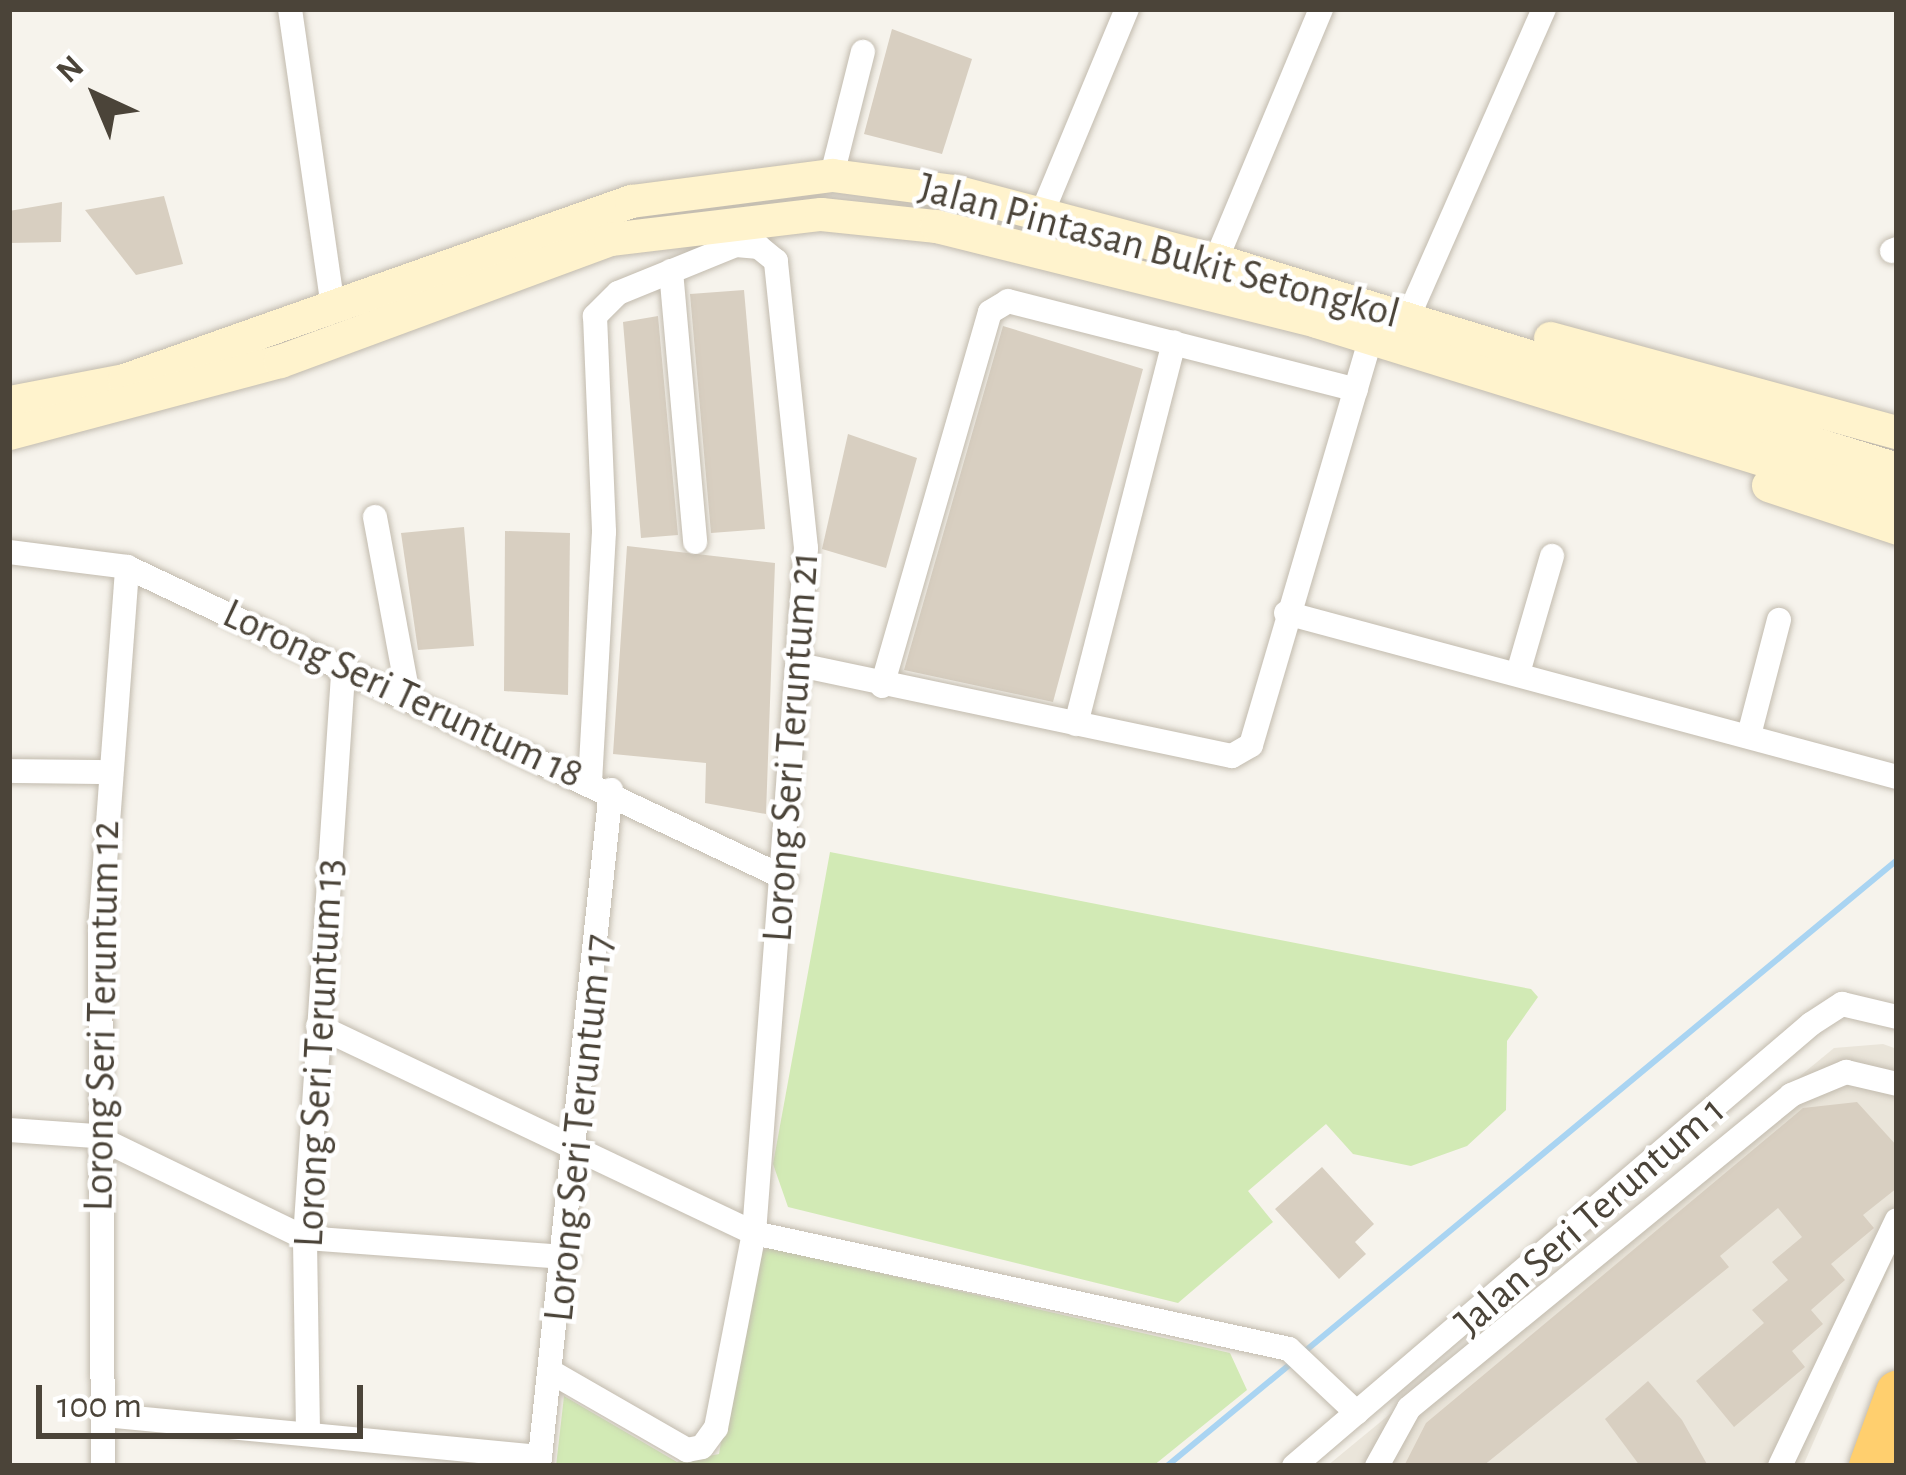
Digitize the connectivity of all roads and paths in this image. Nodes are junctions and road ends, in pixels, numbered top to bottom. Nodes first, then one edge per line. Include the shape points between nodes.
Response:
1 (290, 9) edge
2 (1127, 9) edge
3 (1321, 9) edge
4 (1544, 9) edge
5 (863, 52) dead end
6 (832, 175) junction
7 (1042, 213) junction
8 (1216, 260) junction
9 (776, 261) joint
10 (670, 271) junction
11 (384, 280) junction
12 (332, 299) junction
13 (410, 314) junction
14 (1409, 315) junction
15 (1316, 321) junction
16 (1442, 326) junction
17 (1174, 342) junction
18 (1367, 351) junction
19 (1356, 390) junction
20 (9, 402) edge
21 (1897, 432) edge
22 (9, 433) edge
23 (1830, 465) junction
24 (1897, 469) edge
25 (1897, 501) edge
26 (375, 517) dead end
27 (1897, 528) edge
28 (695, 542) dead end
29 (9, 552) edge
30 (1552, 556) dead end
31 (127, 567) junction
32 (1286, 613) junction
33 (1779, 620) dead end
34 (804, 665) junction
35 (1518, 673) junction
36 (343, 675) junction
37 (882, 686) junction
38 (410, 700) junction
39 (1076, 724) junction
40 (1749, 735) junction
41 (9, 771) edge
42 (108, 772) junction
43 (1897, 777) edge
44 (601, 784) junction
45 (785, 878) junction
46 (1897, 1017) edge
47 (318, 1026) junction
48 (1896, 1079) edge
49 (9, 1130) edge
50 (95, 1136) junction
51 (580, 1149) junction
52 (1897, 1220) edge
53 (754, 1233) junction
54 (305, 1238) junction
55 (566, 1257) junction
56 (553, 1373) junction
57 (1897, 1392) edge
58 (1357, 1413) junction
59 (104, 1415) junction
60 (308, 1432) junction
61 (1879, 1456) edge
62 (540, 1462) edge
63 (104, 1466) edge
64 (1294, 1466) edge
65 (1377, 1466) edge
66 (1780, 1466) edge

1 - 12 street
2 - 7 street
3 - 8 street
4 - 14 street
5 - 6 street
6 - 7 main road, Jalan Pintasan Bukit Setongkol
6 - 11 main road, Jalan Pintasan Bukit Setongkol via 631,201
7 - 8 main road, Jalan Pintasan Bukit Setongkol
8 - 14 main road, Jalan Pintasan Bukit Setongkol
9 - 10 street, Lorong Seri Teruntum 17 via 736,245
9 - 34 street, Lorong Seri Teruntum 21 via 806,548
10 - 28 street
10 - 44 street, Lorong Seri Teruntum 17 via 603,303 592,329 604,532
11 - 12 main road, Jalan Pintasan Bukit Setongkol
11 - 13 main road
12 - 20 main road, Jalan Pintasan Bukit Setongkol via 124,380
13 - 15 main road, Jalan Pintasan Bukit Setongkol via 610,239 821,214 936,226
13 - 22 main road, Jalan Pintasan Bukit Setongkol via 280,362
14 - 16 main road, Jalan Pintasan Bukit Setongkol
15 - 18 main road, Jalan Pintasan Bukit Setongkol
15 - 23 main road, Jalan Pintasan Bukit Setongkol
16 - 21 main road, Jalan Pintasan Bukit Setongkol via 1521,330
16 - 23 main road
17 - 19 street
17 - 37 street via 1009,301 990,312
17 - 39 street
18 - 19 street
18 - 27 main road, Jalan Pintasan Bukit Setongkol
19 - 32 street
23 - 24 main road
23 - 25 main road
26 - 38 street
29 - 31 street, Lorong Seri Teruntum 18
30 - 35 street
31 - 36 street, Lorong Seri Teruntum 18
31 - 42 street, Lorong Seri Teruntum 12
32 - 35 street
32 - 39 street via 1251,745 1232,756
33 - 40 street
34 - 37 street
34 - 45 street, Lorong Seri Teruntum 21
35 - 40 street
36 - 38 street, Lorong Seri Teruntum 18
36 - 47 street, Lorong Seri Teruntum 13
37 - 39 street
38 - 44 street, Lorong Seri Teruntum 18
40 - 43 street
41 - 42 street
42 - 50 street, Lorong Seri Teruntum 12
44 - 45 street, Lorong Seri Teruntum 18
44 - 51 street, Lorong Seri Teruntum 17
45 - 53 street, Lorong Seri Teruntum 21
46 - 58 street, Jalan Seri Teruntum 1 via 1841,1004 1810,1024
47 - 51 street
47 - 54 street, Lorong Seri Teruntum 13
48 - 65 street via 1846,1072 1791,1095 1409,1408
49 - 50 street
50 - 54 street
50 - 59 street, Lorong Seri Teruntum 12
51 - 53 street
51 - 55 street, Lorong Seri Teruntum 17
52 - 66 street
53 - 56 street, Lorong Seri Teruntum 21 via 716,1428 702,1447 687,1450
53 - 58 street via 1297,1355
54 - 55 street
54 - 60 street, Lorong Seri Teruntum 13
55 - 56 street, Lorong Seri Teruntum 17
56 - 62 street, Lorong Seri Teruntum 17
57 - 61 highway
58 - 64 street, Jalan Seri Teruntum 1
59 - 60 street
59 - 63 street, Lorong Seri Teruntum 12
60 - 62 street

